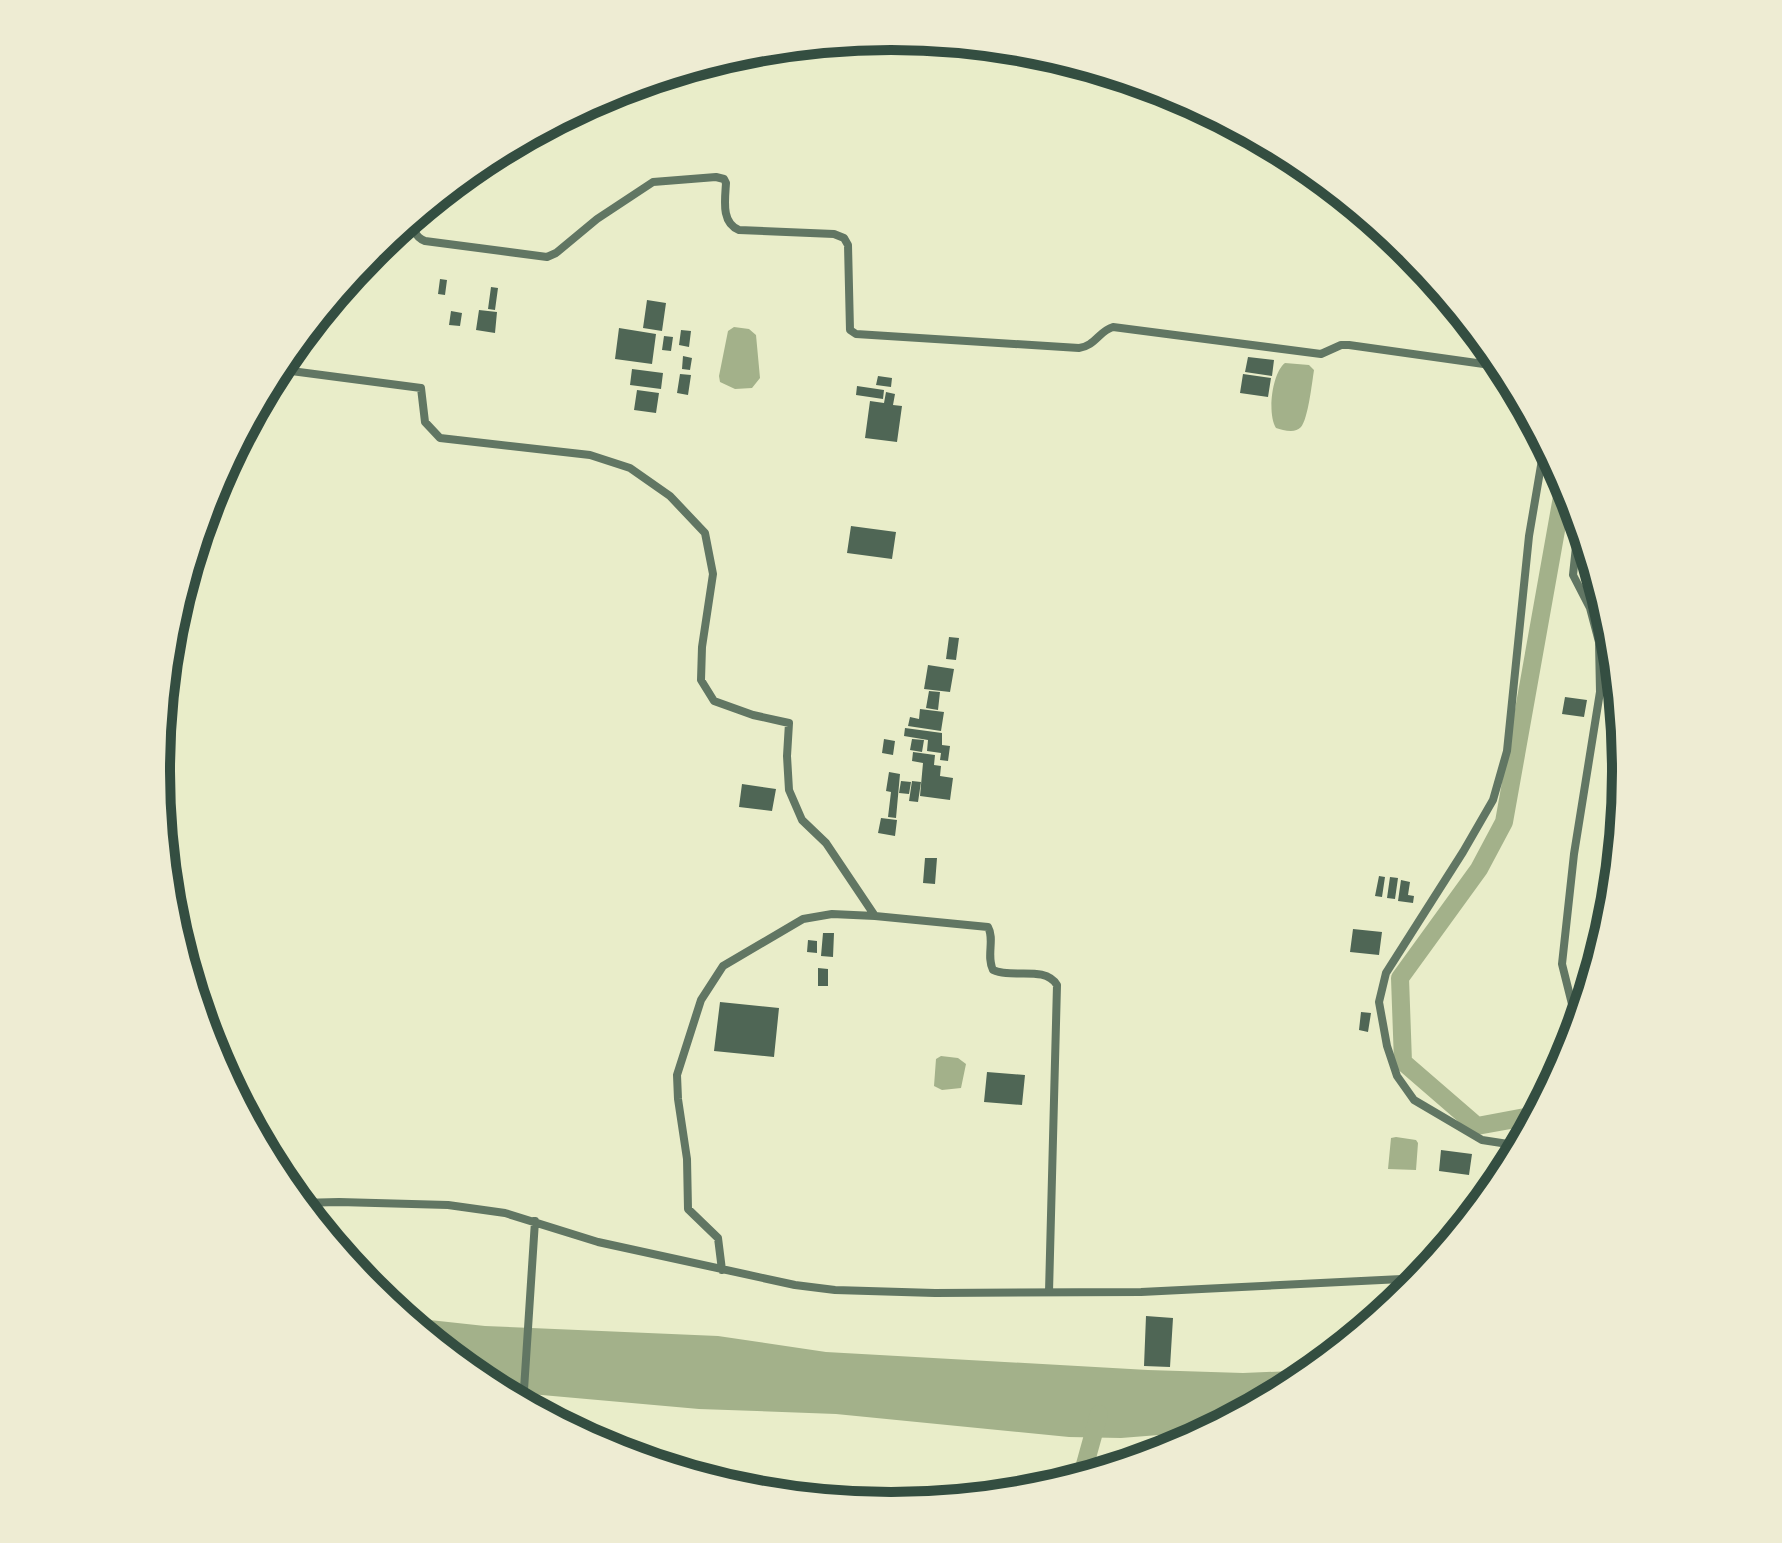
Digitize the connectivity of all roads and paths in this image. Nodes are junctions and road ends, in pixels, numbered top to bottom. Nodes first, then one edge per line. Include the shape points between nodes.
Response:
1 (414, 230) edge
2 (1486, 364) edge
3 (291, 371) edge
4 (1542, 460) edge
5 (1576, 546) edge
6 (875, 916) junction
7 (1573, 1007) edge
8 (1508, 1144) edge
9 (313, 1203) edge
10 (535, 1221) junction
11 (722, 1270) junction
12 (1404, 1279) edge
13 (1049, 1292) junction
14 (524, 1392) edge

1 - 2 street via 425,241 547,257 653,182 720,178 726,183 731,227 844,238 850,330 856,334 1079,348 1113,327 1321,354 1349,345
3 - 6 street via 421,388 425,422 440,438 590,455 630,468 670,496 705,533 713,574 701,680 714,701 789,723 789,790 802,820 826,843
4 - 8 street via 1507,751 1493,800 1386,973 1379,1002 1397,1076 1414,1100 1482,1140
5 - 7 street via 1573,575 1599,642 1600,692 1562,964
6 - 11 street via 803,919 723,966 701,1000 677,1075 678,1099 688,1209 718,1238
6 - 13 street via 988,927 993,970 1046,975 1057,985
9 - 10 street via 448,1205
10 - 11 street via 598,1242
10 - 14 street
11 - 13 street via 835,1290
12 - 13 street

